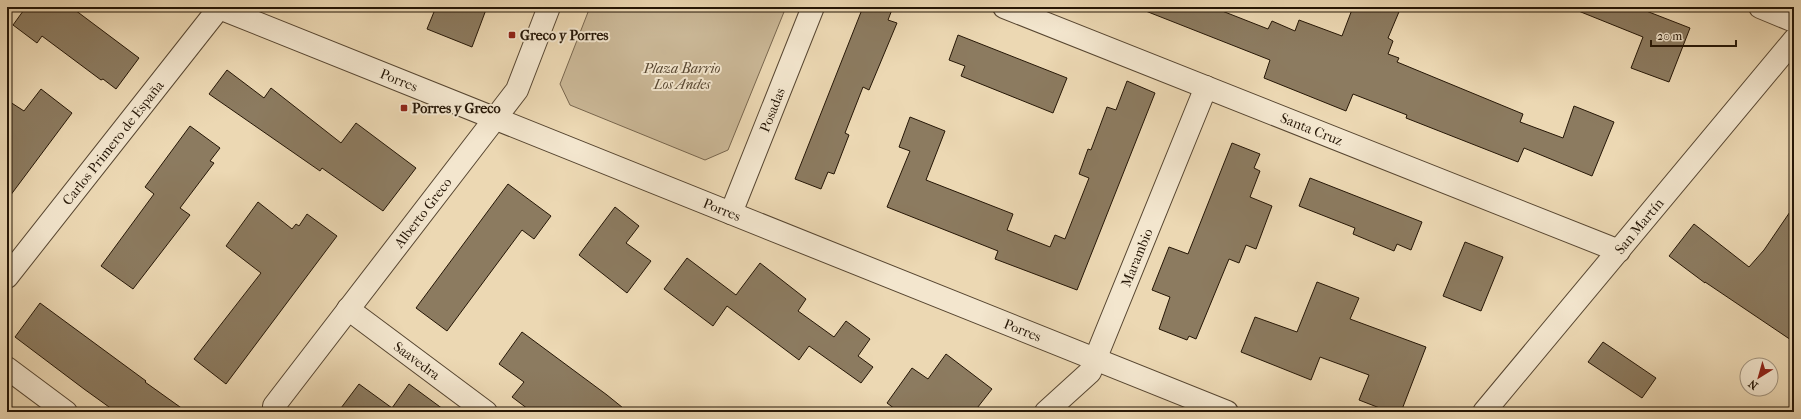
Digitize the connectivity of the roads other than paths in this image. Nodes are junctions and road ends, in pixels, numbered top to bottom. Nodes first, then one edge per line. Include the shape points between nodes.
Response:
1 (218, 7) edge
2 (549, 7) edge
3 (813, 7) edge
4 (1004, 7) edge
5 (1760, 7) edge
6 (1794, 20) edge
7 (1794, 40) edge
8 (1206, 87) junction
9 (495, 118) junction
10 (731, 213) junction
11 (1618, 251) junction
12 (7, 277) edge
13 (348, 309) junction
14 (1095, 359) junction
15 (7, 368) edge
16 (274, 406) dead end
17 (66, 412) edge
18 (486, 412) edge
19 (1046, 412) edge
20 (1227, 412) edge
21 (1484, 412) edge

1 - 9 street, Porres
1 - 12 street, Carlos Primero de España
2 - 9 street, Alberto Greco via 517,90
3 - 10 street, Posadas
4 - 8 street, Santa Cruz
5 - 6 street
7 - 11 street, San Martín
8 - 11 street, Santa Cruz
8 - 14 street, Marambio
9 - 10 street, Porres
9 - 13 street, Alberto Greco
10 - 14 street, Porres
11 - 21 street, San Martín
13 - 16 street, Alberto Greco
13 - 18 street, Saavedra
14 - 19 street, Marambio via 1090,372
14 - 20 street, Porres
15 - 17 street

